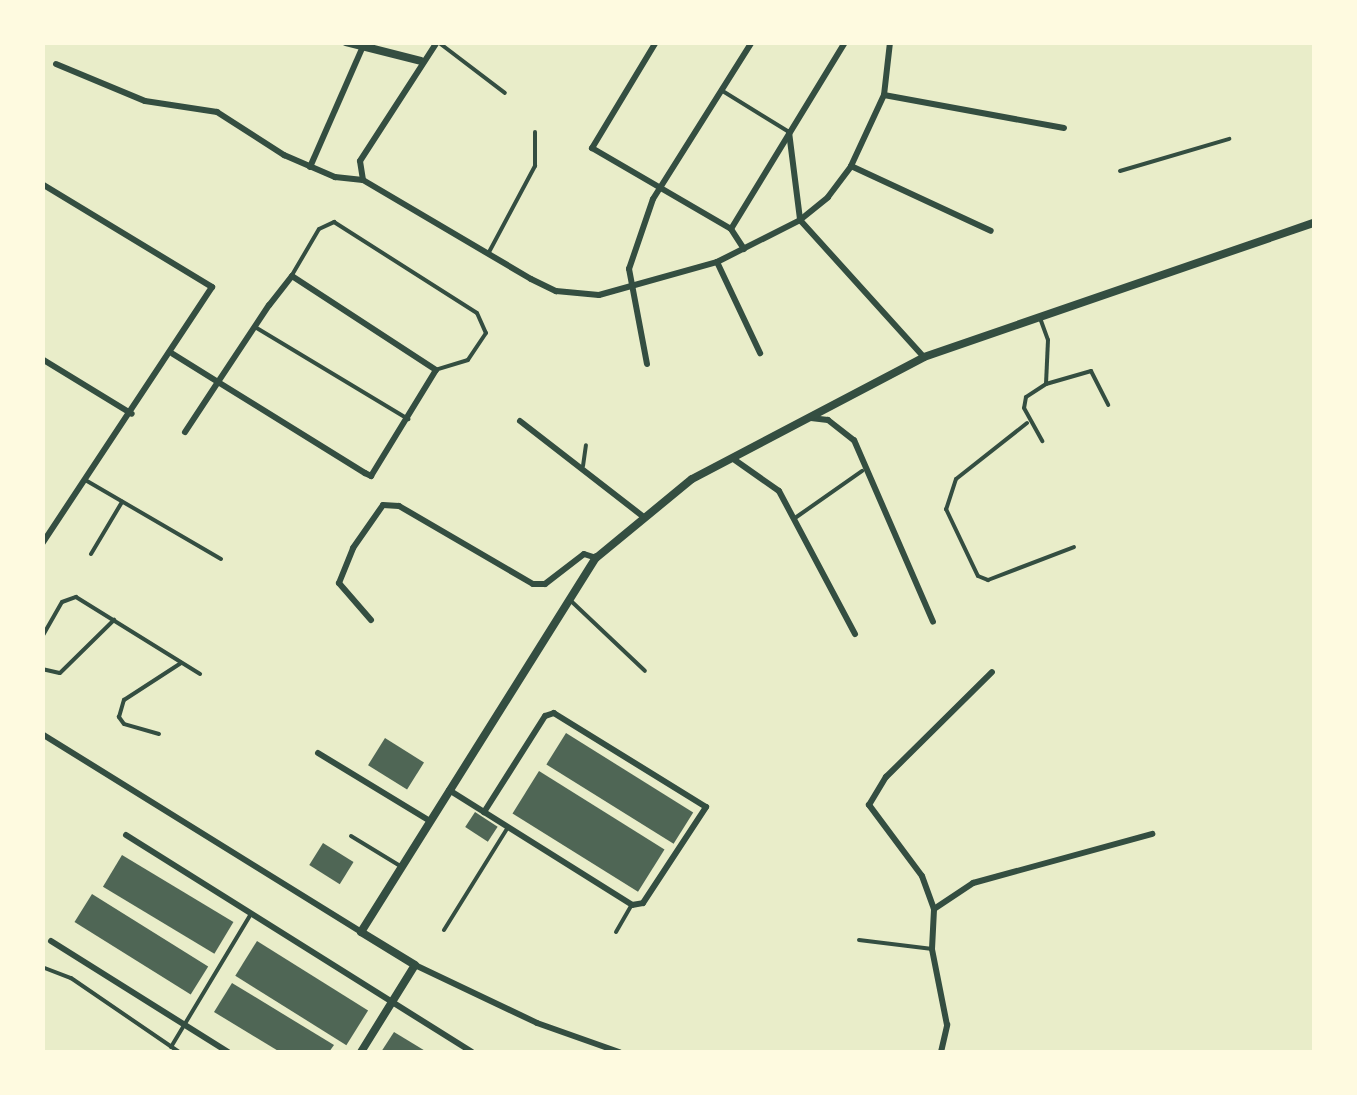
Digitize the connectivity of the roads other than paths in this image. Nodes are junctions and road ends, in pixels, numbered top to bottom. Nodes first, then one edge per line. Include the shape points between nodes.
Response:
1 (346, 42) edge
2 (438, 42) edge
3 (656, 42) edge
4 (752, 42) edge
5 (844, 42) edge
6 (890, 42) edge
7 (362, 44) edge
8 (421, 61) junction
9 (56, 64) dead end
10 (721, 90) junction
11 (505, 93) dead end
12 (884, 95) junction
13 (1064, 128) dead end
14 (535, 132) dead end
15 (789, 132) junction
16 (1229, 139) dead end
17 (851, 166) junction
18 (310, 167) junction
19 (1120, 171) dead end
20 (362, 180) junction
21 (42, 184) edge
22 (658, 191) junction
23 (800, 220) junction
24 (1314, 223) edge
25 (730, 229) junction
26 (991, 230) dead end
27 (744, 249) junction
28 (487, 256) junction
29 (717, 262) junction
30 (292, 276) junction
31 (631, 290) junction
32 (1040, 318) junction
33 (255, 327) junction
34 (760, 353) dead end
35 (173, 354) junction
36 (924, 357) junction
37 (42, 359) edge
38 (647, 364) dead end
39 (436, 370) junction
40 (218, 382) junction
41 (1046, 384) junction
42 (1108, 404) dead end
43 (132, 414) junction
44 (809, 418) junction
45 (408, 419) junction
46 (520, 421) dead end
47 (1027, 422) junction
48 (185, 432) dead end
49 (1042, 441) dead end
50 (586, 445) dead end
51 (732, 458) junction
52 (583, 466) junction
53 (862, 471) junction
54 (86, 481) junction
55 (122, 502) junction
56 (645, 518) junction
57 (795, 518) junction
58 (42, 544) edge
59 (1074, 547) dead end
60 (91, 554) dead end
61 (596, 558) junction
62 (221, 559) dead end
63 (570, 600) junction
64 (114, 620) junction
65 (371, 620) dead end
66 (933, 622) dead end
67 (855, 634) dead end
68 (42, 637) edge
69 (181, 663) junction
70 (42, 669) edge
71 (644, 671) dead end
72 (992, 672) dead end
73 (200, 674) dead end
74 (42, 734) edge
75 (159, 734) dead end
76 (318, 753) dead end
77 (449, 790) junction
78 (484, 812) junction
79 (430, 821) junction
80 (508, 827) junction
81 (1152, 834) dead end
82 (126, 835) dead end
83 (351, 836) dead end
84 (402, 867) junction
85 (632, 905) junction
86 (934, 908) junction
87 (252, 911) junction
88 (444, 930) dead end
89 (361, 932) junction
90 (616, 932) dead end
91 (859, 940) dead end
92 (51, 941) dead end
93 (932, 949) junction
94 (415, 965) junction
95 (42, 966) edge
96 (394, 1002) junction
97 (183, 1024) junction
98 (588, 1042) junction
99 (171, 1047) junction
100 (180, 1052) edge
101 (228, 1052) edge
102 (361, 1052) edge
103 (472, 1052) edge
104 (582, 1052) edge
105 (619, 1052) edge
106 (941, 1052) edge

1 - 7 street
2 - 8 street
2 - 11 lane
3 - 22 street via 592,148
4 - 10 street
5 - 15 street
6 - 12 street
7 - 8 street
7 - 18 street
8 - 20 street via 360,162
9 - 18 street via 145,101 217,112
10 - 15 lane
10 - 22 street
12 - 13 street
12 - 17 street
14 - 28 lane via 535,166
15 - 23 street
15 - 25 street
16 - 19 lane
17 - 23 street
17 - 26 street
18 - 20 street
20 - 28 street
21 - 35 street via 208,281 212,292
22 - 25 street
22 - 31 street via 628,270
23 - 27 street
23 - 36 street
24 - 32 street
25 - 27 street
27 - 29 street
28 - 31 street via 556,290
29 - 31 street
29 - 34 street
30 - 33 street
30 - 39 street
30 - 39 lane via 319,229 334,222 477,313 486,333 468,360
31 - 38 street
32 - 36 street
32 - 41 lane via 1048,340
33 - 40 street
33 - 45 lane
35 - 40 street
35 - 43 street
36 - 44 street
37 - 43 street
39 - 45 street
40 - 45 street via 371,476
40 - 48 street
41 - 42 lane via 1090,371
41 - 47 lane via 1026,397
43 - 54 street
44 - 51 street
44 - 53 street via 842,427 854,440
46 - 52 street
47 - 49 lane
47 - 59 lane via 956,478 946,508 978,576 988,580
50 - 52 lane
51 - 56 street
51 - 57 street via 771,482
52 - 56 street
53 - 57 lane
53 - 66 street
54 - 55 lane
54 - 58 street
55 - 60 lane
55 - 62 lane
56 - 61 street
57 - 67 street via 808,555
61 - 63 street
61 - 65 street via 584,554 545,584 532,584 399,506 383,506 353,548 339,583
63 - 71 lane
63 - 77 street
64 - 68 lane via 76,597 62,602
64 - 69 lane
64 - 70 lane via 60,673
69 - 73 lane
69 - 75 lane via 124,700 124,724
72 - 86 street via 886,778 869,805 922,876
74 - 89 street
76 - 79 street
77 - 78 street
77 - 79 street
78 - 80 street
78 - 85 street via 544,716 566,715 588,728 706,806 643,903
79 - 84 street
80 - 85 street
80 - 88 lane
81 - 86 street via 973,882
82 - 87 street
83 - 84 lane
84 - 89 street
85 - 90 lane
86 - 93 street
87 - 96 street
87 - 97 lane
89 - 94 street
91 - 93 lane
92 - 97 street
93 - 106 street via 947,1025
94 - 96 street
94 - 98 street
95 - 99 lane
96 - 102 street
96 - 103 street
97 - 99 lane
97 - 101 street
98 - 104 street
98 - 105 street
99 - 100 lane

